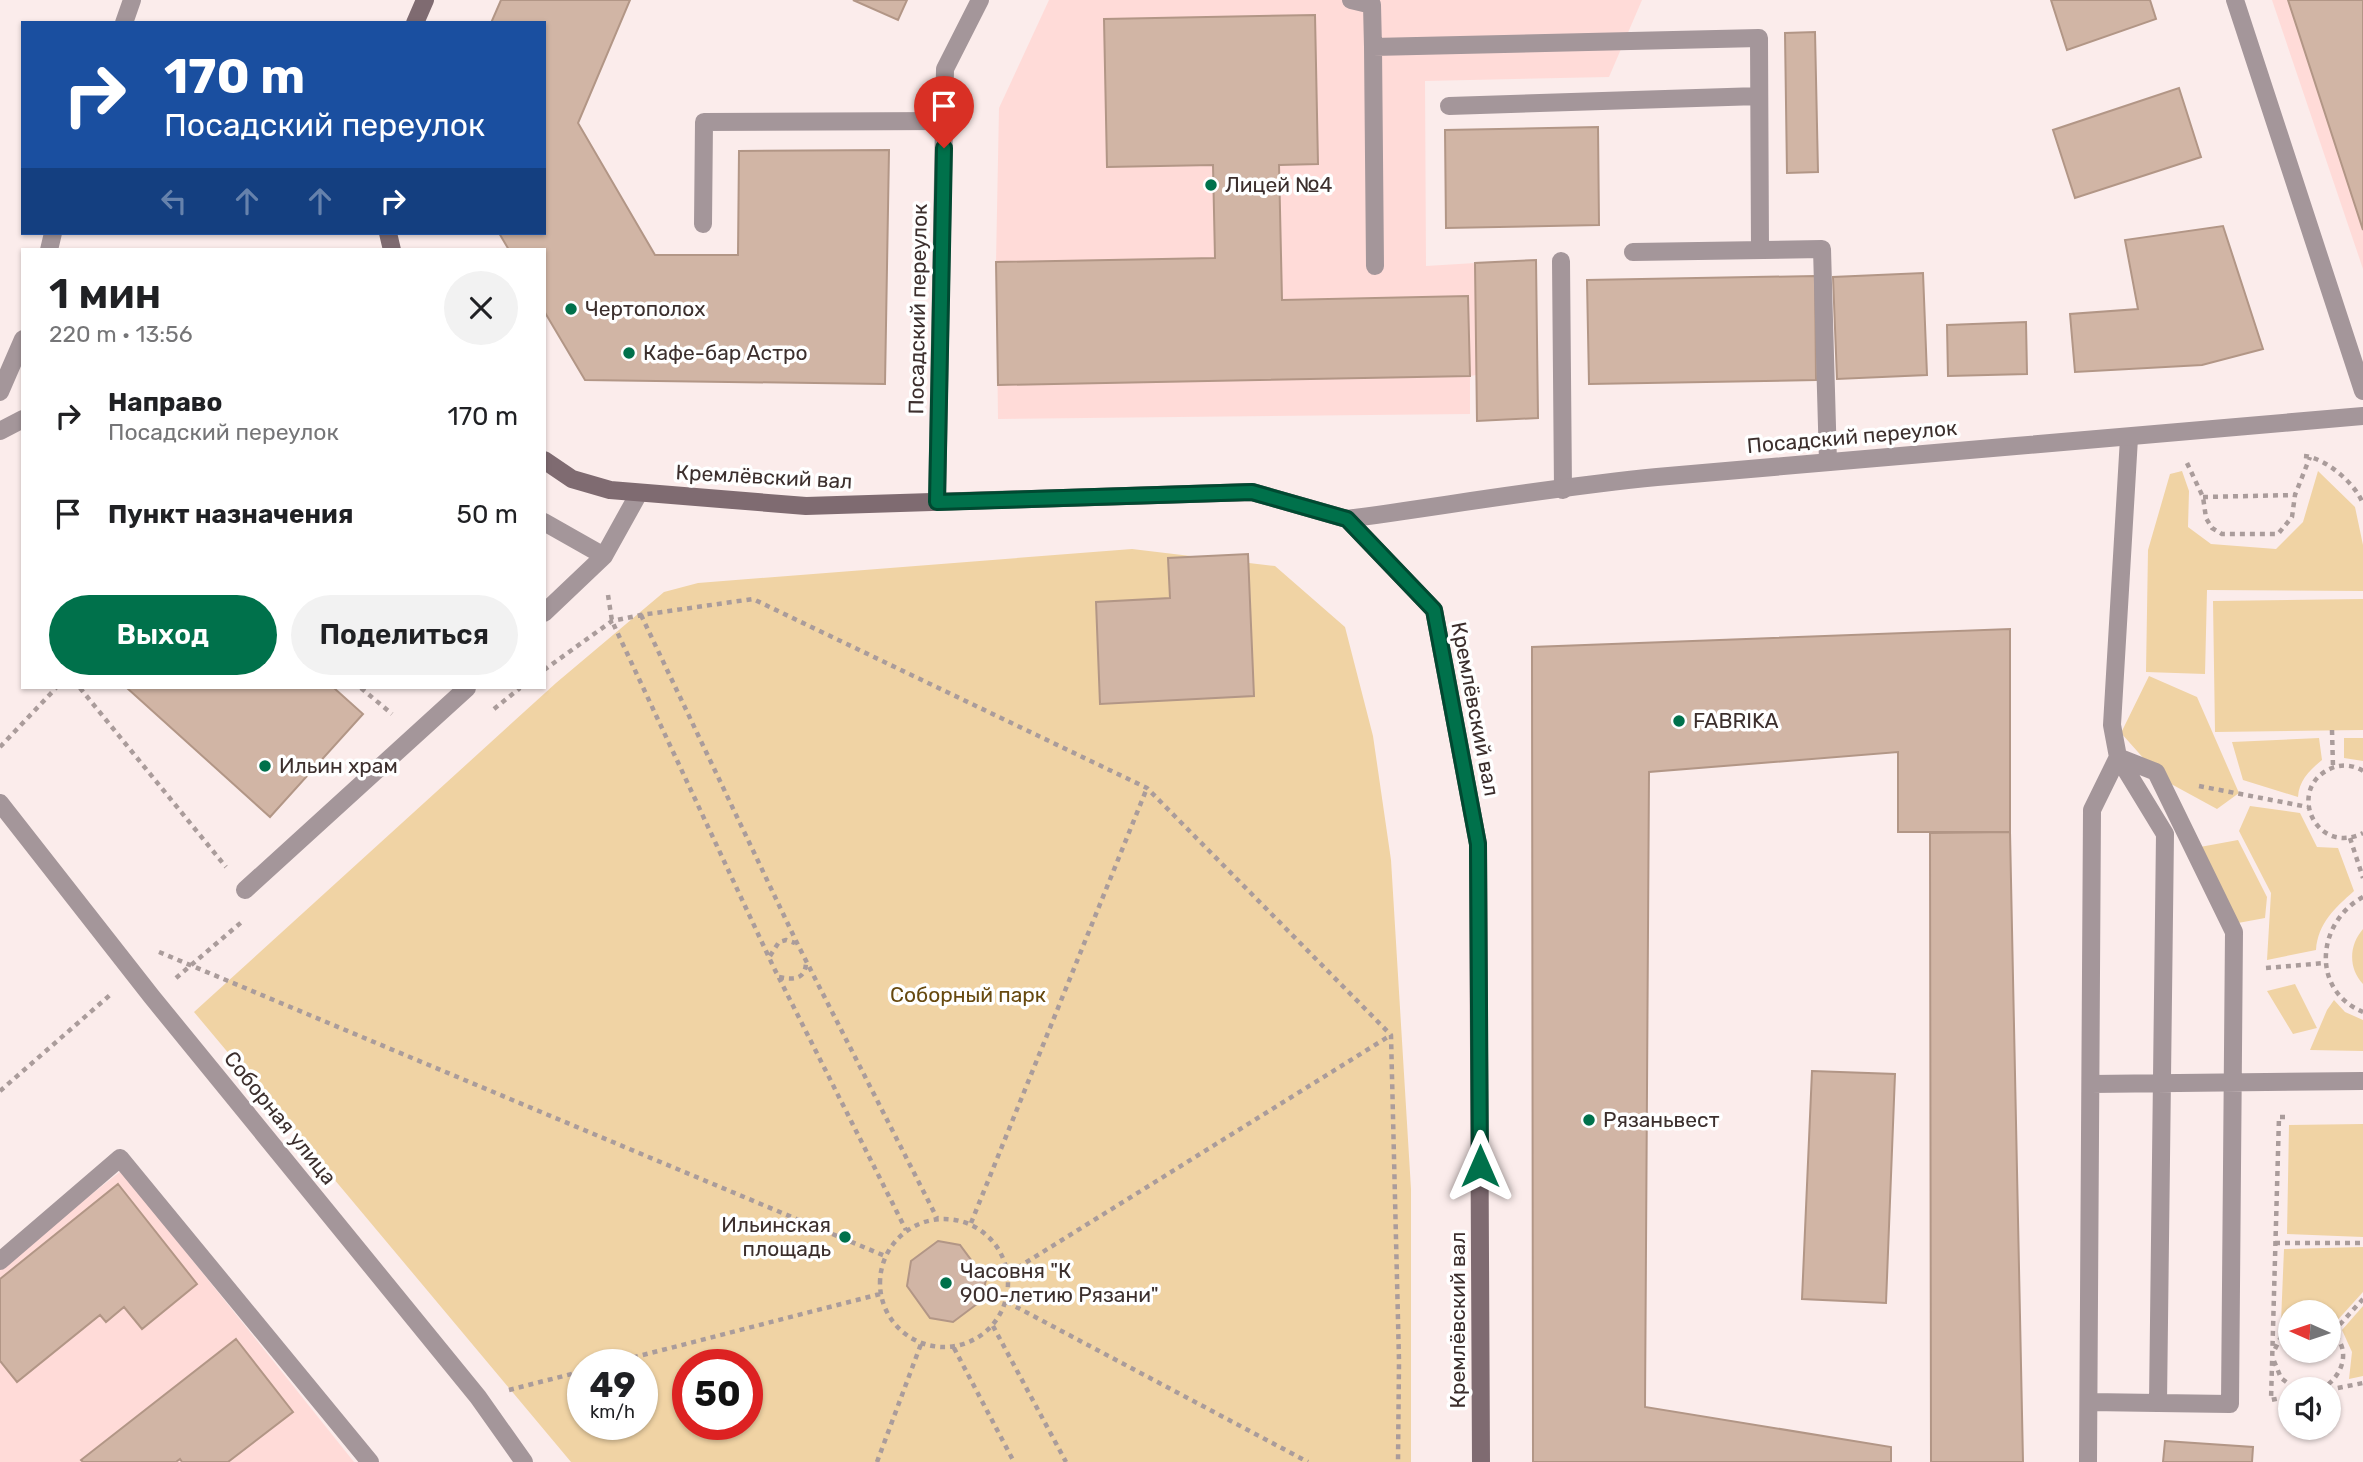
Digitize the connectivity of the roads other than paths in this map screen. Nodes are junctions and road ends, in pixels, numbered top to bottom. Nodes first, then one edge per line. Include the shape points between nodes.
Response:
1 (132, 0) edge
2 (425, 0) edge
3 (980, 0) edge
4 (1351, 0) edge
5 (2235, 0) edge
6 (125, 21) edge
7 (416, 21) edge
8 (1373, 47) junction
9 (1759, 96) junction
10 (1449, 106) dead end
11 (944, 121) junction
12 (704, 224) dead end
13 (1759, 250) junction
14 (1633, 252) dead end
15 (1561, 261) dead end
16 (1375, 266) dead end
17 (21, 344) edge
18 (2363, 390) edge
19 (0, 392) edge
20 (2363, 416) edge
21 (21, 420) edge
22 (0, 431) edge
23 (2129, 438) junction
24 (546, 461) edge
25 (1828, 462) junction
26 (1563, 490) junction
27 (639, 493) junction
28 (937, 502) junction
29 (1347, 519) junction
30 (546, 523) edge
31 (604, 556) junction
32 (546, 611) edge
33 (466, 689) edge
34 (2119, 757) junction
35 (0, 803) edge
36 (244, 890) road end
37 (2363, 1081) edge
38 (2233, 1082) junction
39 (2161, 1083) junction
40 (2091, 1084) junction
41 (0, 1261) edge
42 (2090, 1402) junction
43 (2158, 1403) junction
44 (370, 1462) edge
45 (524, 1462) edge
46 (1481, 1462) edge
47 (2088, 1462) edge

1 - 6 street
2 - 7 main road
3 - 11 street, Посадский переулок via 945,69
4 - 8 street via 1372,5
5 - 18 street
8 - 9 street via 1759,38
8 - 16 street
9 - 10 street
9 - 13 street
11 - 12 street via 704,122
11 - 28 street, Посадский переулок
13 - 14 street
13 - 25 street via 1822,249
15 - 26 street
17 - 19 street
20 - 23 street, Посадский переулок
21 - 22 street
23 - 25 street, Посадский переулок
23 - 34 street via 2112,725
24 - 27 main road, Кремлёвский вал via 572,479
25 - 26 street, Посадский переулок
26 - 29 street, Посадский переулок
27 - 28 main road, Кремлёвский вал via 806,506
27 - 31 street
28 - 29 main road, Кремлёвский вал via 1252,492
29 - 46 main road, Кремлёвский вал via 1434,610 1478,844
30 - 31 street
31 - 32 street
33 - 36 street
34 - 38 street via 2156,772 2234,932
34 - 39 street via 2165,834
34 - 40 street via 2092,810
35 - 45 street, Соборная улица via 478,1397
37 - 38 street
38 - 39 street
38 - 43 street via 2230,1404
39 - 40 street
39 - 43 street
40 - 42 street
41 - 44 street via 120,1158
42 - 43 street
42 - 47 street

